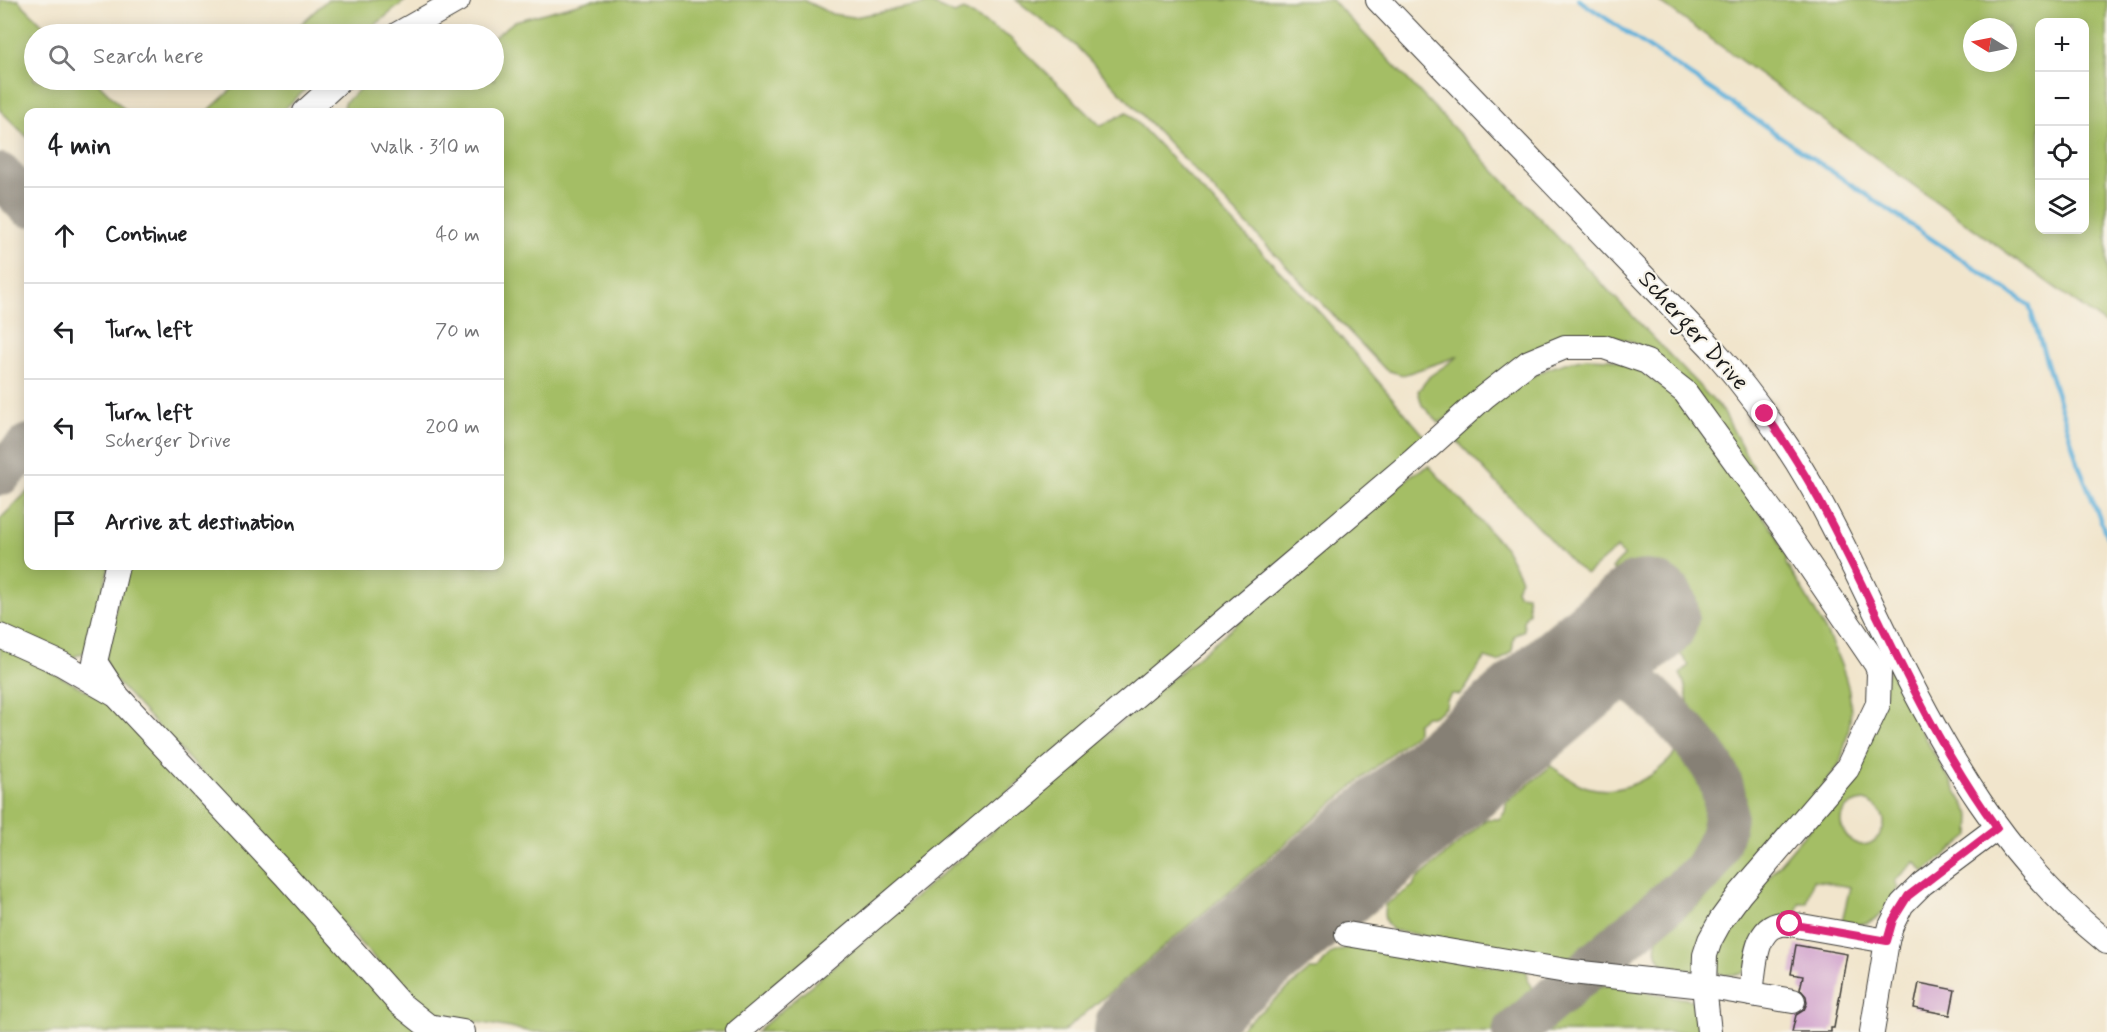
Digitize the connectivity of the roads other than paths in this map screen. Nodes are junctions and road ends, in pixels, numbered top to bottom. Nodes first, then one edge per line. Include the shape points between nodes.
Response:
1 (458, 0) edge
2 (1378, 0) edge
3 (416, 24) edge
4 (329, 90) edge
5 (309, 108) edge
6 (116, 570) edge
7 (0, 636) edge
8 (118, 697) junction
9 (1997, 828) junction
10 (1347, 934) dead end
11 (1887, 941) junction
12 (2107, 942) edge
13 (1704, 986) junction
14 (1751, 994) junction
15 (1793, 1001) dead end
16 (463, 1032) edge
17 (738, 1032) edge
18 (1709, 1032) edge
19 (1872, 1032) edge

1 - 3 street
2 - 9 street, Scherger Drive via 1749,391 1813,489 1922,705
4 - 5 street
6 - 8 street via 95,662
7 - 8 street via 62,664
8 - 16 street via 286,876 399,1004 428,1026
9 - 11 street via 1908,896 1893,920
9 - 12 street, Scherger Drive via 2044,884
10 - 13 street via 1572,972
11 - 14 street via 1784,923 1768,928 1758,946
11 - 19 street
13 - 14 street
13 - 17 street via 1706,955 1721,920 1847,769 1878,704 1879,672 1783,527 1685,392 1647,362 1604,347 1565,347 1529,362 1484,398
13 - 18 street
14 - 15 street

